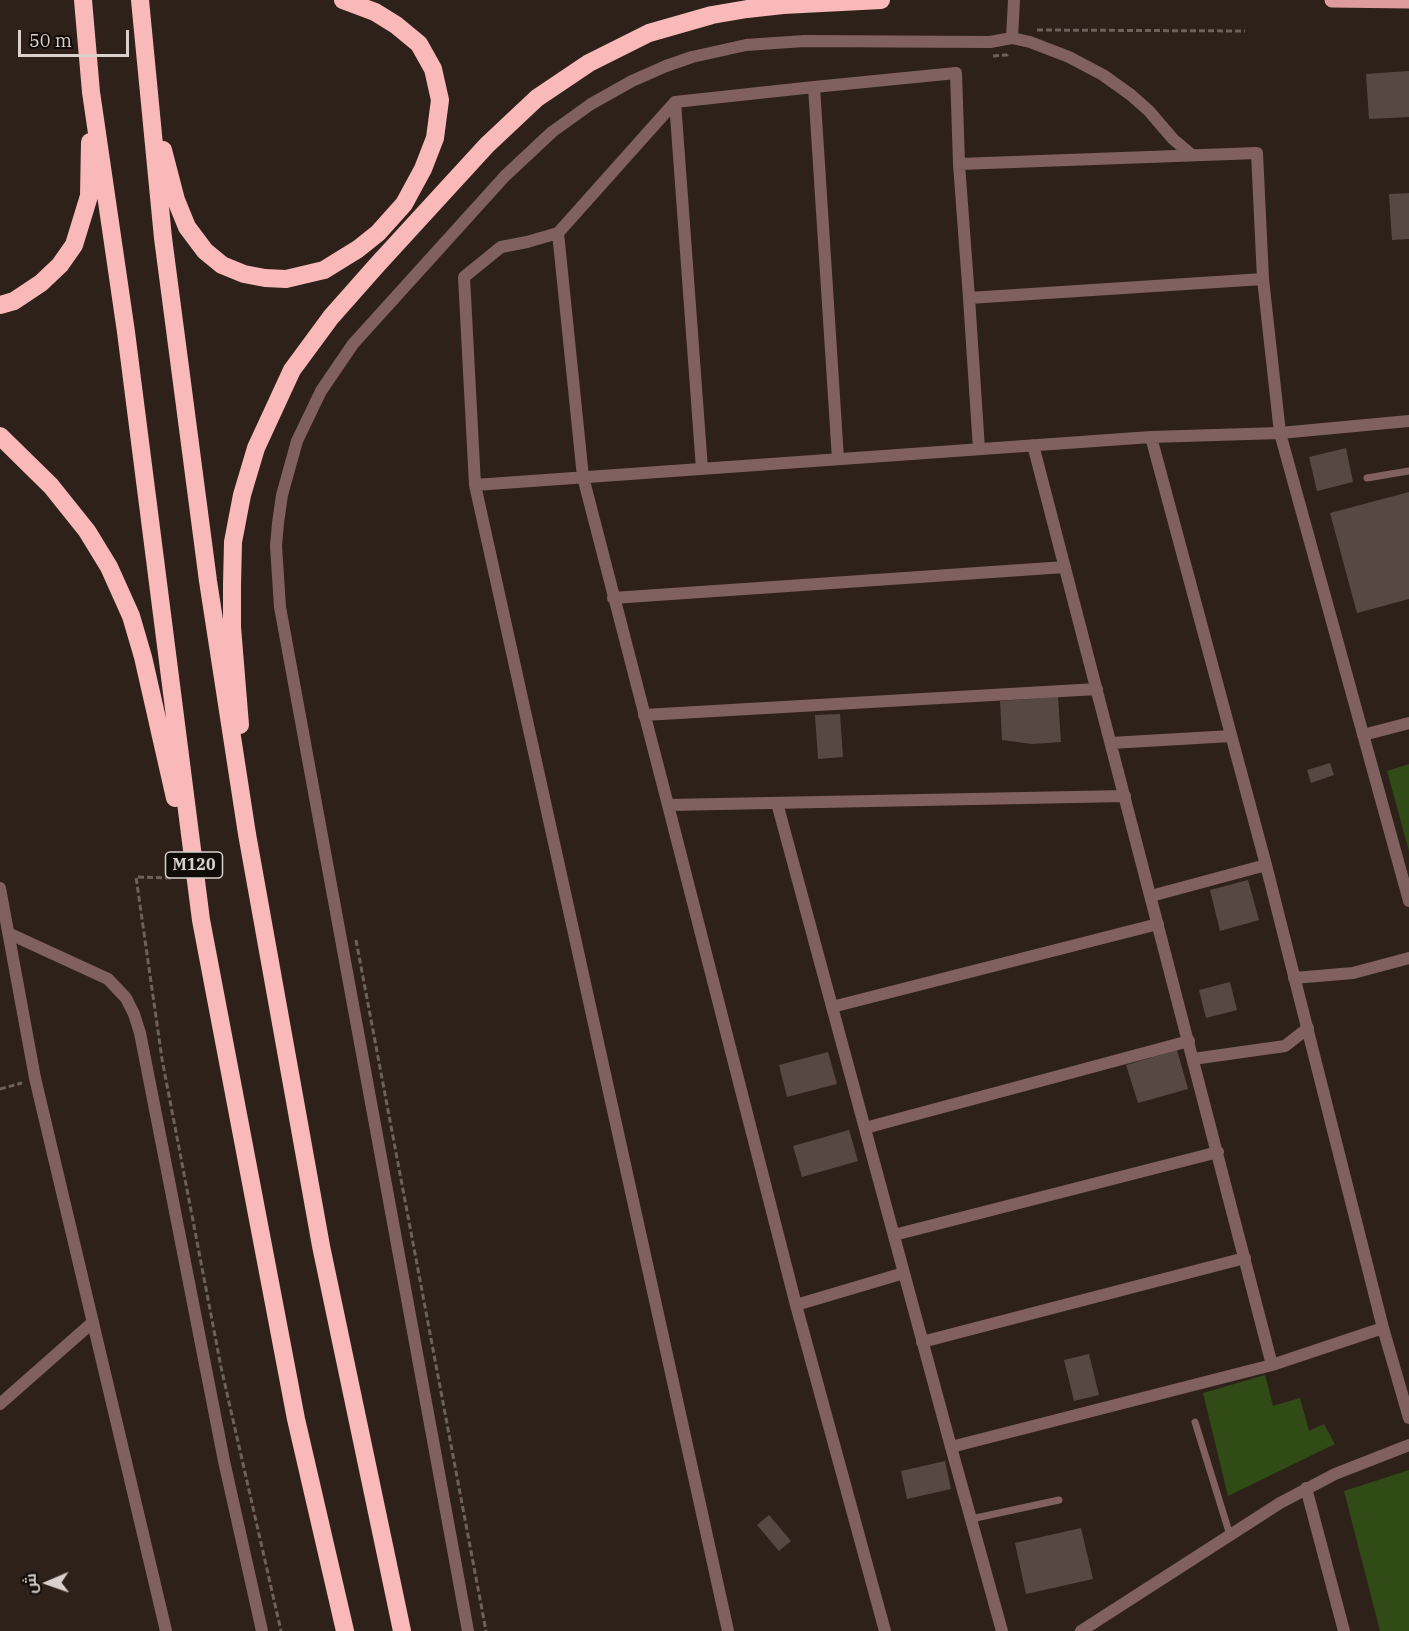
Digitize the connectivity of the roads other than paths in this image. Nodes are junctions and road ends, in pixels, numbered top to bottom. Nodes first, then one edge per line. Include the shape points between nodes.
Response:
1 (82, 0) edge
2 (140, 0) edge
3 (343, 0) edge
4 (881, 0) edge
5 (1014, 0) edge
6 (1332, 0) edge
7 (1409, 1) edge
8 (1017, 39) junction
9 (814, 87) junction
10 (91, 92) junction
11 (148, 96) junction
12 (675, 102) junction
13 (1192, 155) junction
14 (959, 164) junction
15 (558, 233) junction
16 (1263, 279) junction
17 (969, 298) junction
18 (0, 305) edge
19 (1409, 421) edge
20 (1280, 432) junction
21 (0, 435) edge
22 (1151, 437) junction
23 (1033, 445) junction
24 (979, 449) junction
25 (838, 459) junction
26 (702, 469) junction
27 (1409, 471) edge
28 (583, 477) junction
29 (1367, 478) dead end
30 (475, 485) junction
31 (1065, 567) junction
32 (613, 598) junction
33 (1097, 689) junction
34 (644, 715) junction
35 (1409, 723) edge
36 (1363, 735) junction
37 (1231, 736) junction
38 (1111, 743) junction
39 (1125, 796) junction
40 (777, 803) junction
41 (668, 805) junction
42 (247, 834) junction
43 (1266, 865) junction
44 (1407, 883) edge
45 (0, 888) edge
46 (1151, 896) junction
47 (1409, 901) edge
48 (201, 920) junction
49 (1158, 924) junction
50 (10, 934) junction
51 (1409, 958) edge
52 (1294, 978) junction
53 (832, 1007) junction
54 (1308, 1028) junction
55 (1189, 1041) junction
56 (1193, 1059) junction
57 (865, 1128) junction
58 (1218, 1152) junction
59 (894, 1235) junction
60 (1245, 1258) junction
61 (904, 1273) junction
62 (796, 1305) junction
63 (93, 1322) junction
64 (1383, 1329) junction
65 (922, 1342) junction
66 (1272, 1365) junction
67 (0, 1404) edge
68 (1409, 1418) edge
69 (1195, 1422) dead end
70 (1409, 1445) edge
71 (951, 1447) junction
72 (1306, 1488) junction
73 (1059, 1500) dead end
74 (971, 1519) junction
75 (1230, 1535) junction
76 (166, 1631) edge
77 (262, 1631) edge
78 (345, 1631) edge
79 (402, 1631) edge
80 (468, 1631) edge
81 (728, 1631) edge
82 (885, 1631) edge
83 (1002, 1631) edge
84 (1081, 1631) edge
85 (1344, 1631) edge

1 - 10 highway
2 - 11 highway, M120
3 - 11 highway via 375,12 419,44 433,69 440,100 435,138 404,204 378,233 324,270 286,279 265,278 222,265 205,251 187,227 176,200
4 - 42 highway via 783,5 712,15 649,33 589,63 537,98 487,145 331,317 292,370 256,448 233,542 232,627
5 - 8 street
6 - 7 main road
8 - 13 street via 1069,57 1103,75 1149,111
8 - 80 street via 746,45 666,66 615,91 575,115 532,151 441,246 348,352 321,391 297,441 278,523 280,607
9 - 12 street
9 - 14 street via 956,73
9 - 25 street
10 - 18 highway via 88,196 74,245 41,283 14,301
10 - 48 highway, M120 via 126,332
11 - 42 highway, M120 via 204,545
12 - 15 street
12 - 26 street
13 - 14 street
13 - 16 street via 1257,153
14 - 17 street
15 - 28 street
15 - 30 street via 501,247 464,277
16 - 17 street
16 - 20 street
17 - 24 street
19 - 20 street
20 - 22 street
20 - 36 street
21 - 48 highway via 51,486 87,531 131,616 154,701
22 - 23 street
22 - 37 street
23 - 24 street
23 - 31 street
24 - 25 street
25 - 26 street
26 - 28 street
27 - 29 lane
28 - 30 street
28 - 32 street
30 - 81 street
31 - 32 street
31 - 33 street
32 - 34 street
33 - 34 street
33 - 38 street
34 - 41 street
35 - 36 street
36 - 44 street
37 - 38 street
37 - 43 street
38 - 39 street
39 - 40 street
39 - 46 street
40 - 41 street
40 - 53 street
41 - 62 street
42 - 79 highway, M120 via 321,1246
43 - 46 street
43 - 52 street
44 - 47 street
45 - 50 street
46 - 49 street
48 - 78 highway, M120 via 296,1419
49 - 53 street
49 - 55 street
50 - 63 street via 35,1078
50 - 77 street via 108,979 126,998 134,1014
51 - 52 street via 1353,973
52 - 54 street
53 - 57 street
54 - 56 street via 1285,1046
54 - 64 street
55 - 56 street
55 - 57 street
56 - 58 street
57 - 59 street
58 - 59 street
58 - 60 street
59 - 61 street
60 - 65 street
60 - 66 street
61 - 62 street
61 - 65 street
62 - 82 street
63 - 67 street
63 - 76 street
64 - 66 street
64 - 68 street
65 - 71 street
66 - 71 street
69 - 75 lane
70 - 72 street
71 - 74 street
72 - 75 street
72 - 85 street
73 - 74 lane
74 - 83 street
75 - 84 street

